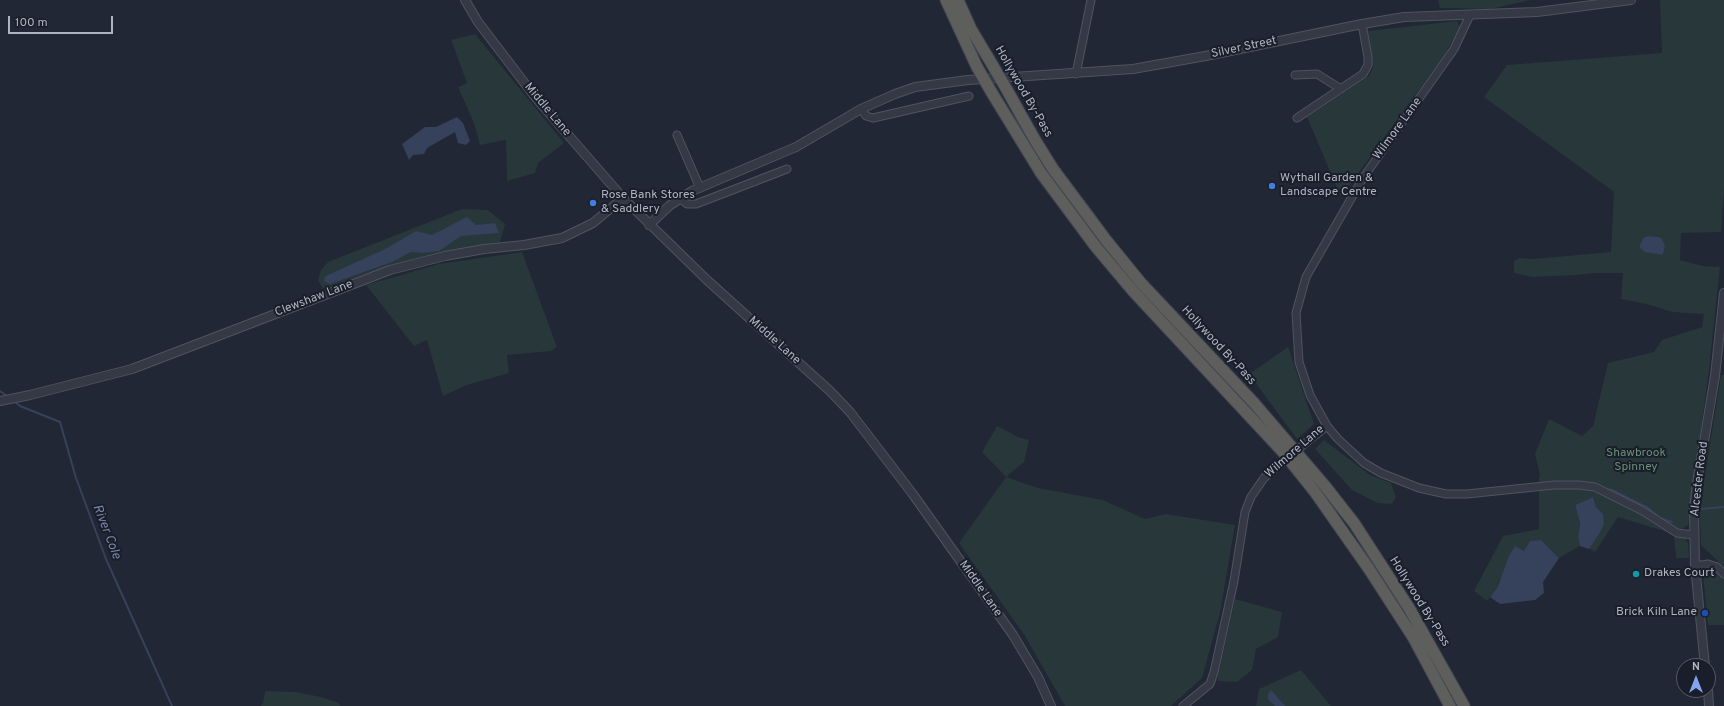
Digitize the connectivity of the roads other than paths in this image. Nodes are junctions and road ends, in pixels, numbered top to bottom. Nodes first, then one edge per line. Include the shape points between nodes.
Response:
1 (465, 0) edge
2 (946, 0) edge
3 (958, 0) edge
4 (1091, 0) edge
5 (1631, 0) edge
6 (1470, 15) junction
7 (1362, 24) junction
8 (1076, 74) junction
9 (1295, 75) dead end
10 (1341, 89) junction
11 (969, 96) dead end
12 (861, 109) junction
13 (1297, 118) dead end
14 (677, 135) dead end
15 (787, 169) dead end
16 (700, 188) junction
17 (623, 198) junction
18 (679, 198) junction
19 (649, 225) junction
20 (1724, 293) edge
21 (0, 400) edge
22 (1327, 426) junction
23 (1694, 535) junction
24 (1695, 566) junction
25 (1724, 574) edge
26 (1705, 658) edge
27 (1051, 706) edge
28 (1183, 706) edge
29 (1450, 706) edge
30 (1464, 706) edge

1 - 17 street, Middle Lane via 478,22 536,98
2 - 29 highway, Hollywood By-Pass, bridge via 977,67 1041,173 1133,291 1283,452 1315,492 1413,638
3 - 30 highway, Hollywood By-Pass, bridge via 971,29 1053,169 1146,288 1254,403 1354,523 1412,613
4 - 8 street
5 - 6 street, Silver Street via 1537,12
6 - 7 street, Silver Street via 1404,17
6 - 22 street, Wilmore Lane via 1454,50 1363,178 1306,277 1296,313 1300,362 1310,395
7 - 8 street, Silver Street via 1133,69
7 - 10 street via 1368,65 1363,74
8 - 12 street, Silver Street via 968,80 915,86
9 - 10 street via 1317,74
10 - 13 street
11 - 12 street via 873,118 866,116
12 - 16 street, Silver Street via 796,148
14 - 16 street
15 - 18 street via 696,204 687,204
16 - 18 street, Silver Street
17 - 19 street, Middle Lane
17 - 21 street, Clewshaw Lane via 593,223 562,238 445,256 390,270 132,369
18 - 19 street, Silver Street
19 - 27 street, Middle Lane via 830,390 850,412 912,493 1013,635 1038,677
20 - 23 street, Alcester Road via 1715,376 1697,483
22 - 23 street via 1364,463 1381,473 1419,488 1446,494 1467,494 1554,485 1579,485 1595,488 1643,511 1677,533
22 - 28 street, Wilmore Lane, bridge via 1264,478 1251,496 1245,512 1234,581 1214,672 1210,684
23 - 24 street, Alcester Road
24 - 25 street via 1708,564 1717,567
24 - 26 street, Alcester Road

